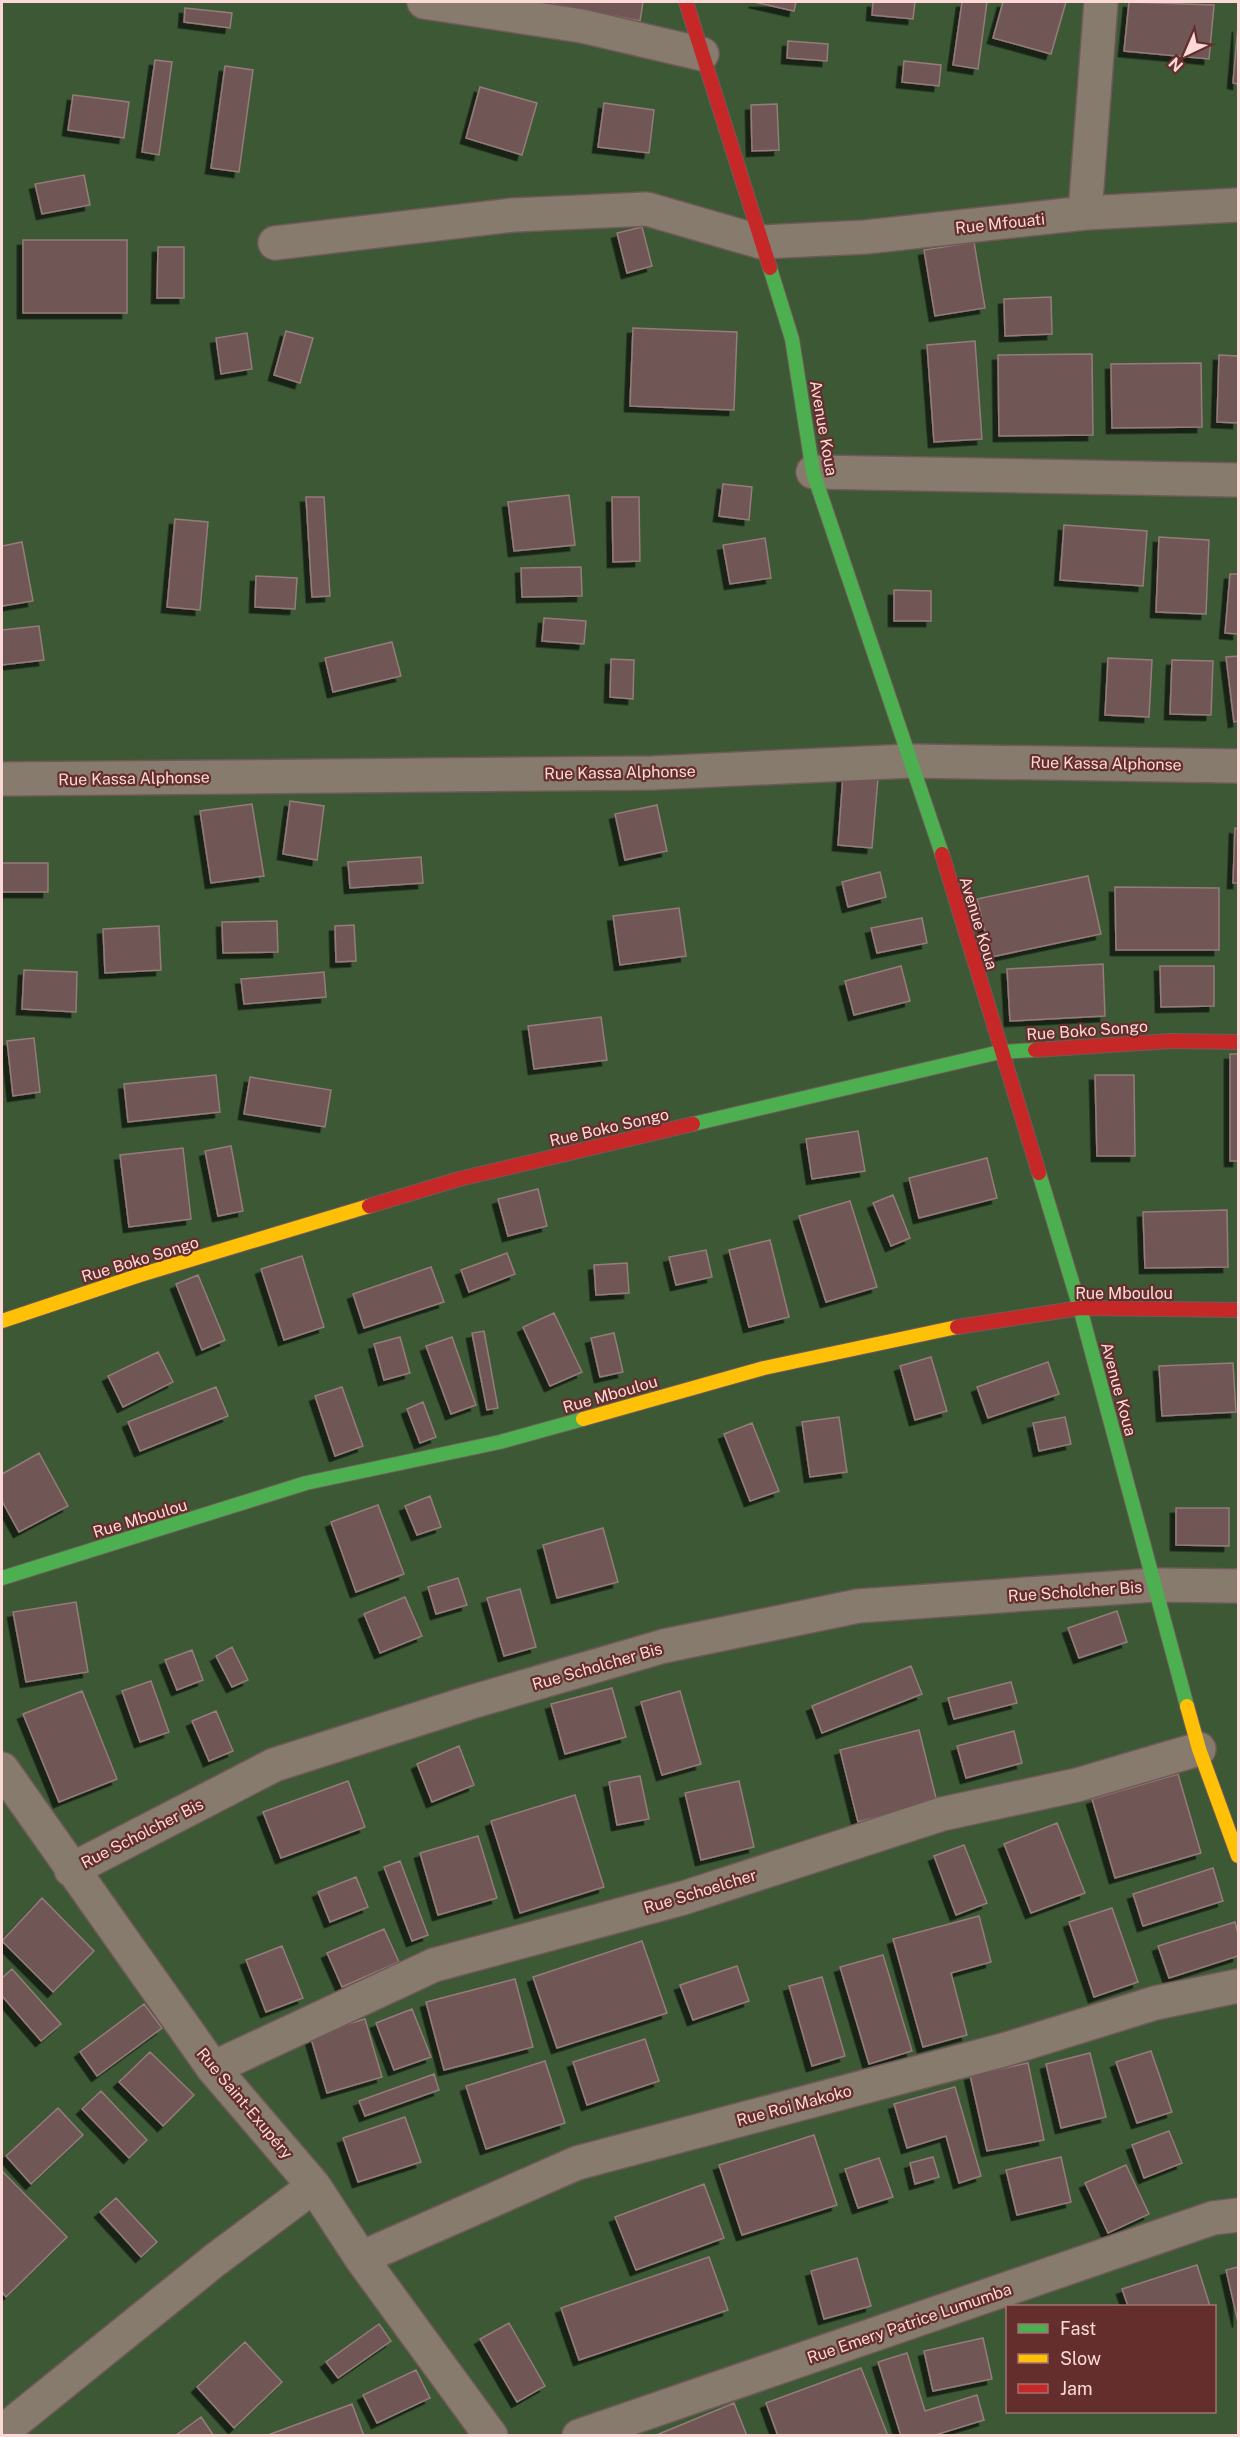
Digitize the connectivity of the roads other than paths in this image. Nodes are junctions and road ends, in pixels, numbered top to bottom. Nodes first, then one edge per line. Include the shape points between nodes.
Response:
1 (424, 2) edge
2 (686, 2) edge
3 (1101, 2) edge
4 (702, 54) junction
5 (1239, 205) edge
6 (1085, 213) junction
7 (761, 242) junction
8 (275, 243) dead end
9 (813, 472) junction
10 (1239, 480) edge
11 (910, 761) junction
12 (1239, 766) edge
13 (2, 779) edge
14 (1239, 1042) edge
15 (1000, 1052) junction
16 (1080, 1308) junction
17 (1239, 1310) edge
18 (2, 1321) edge
19 (2, 1578) edge
20 (1155, 1585) junction
21 (1239, 1586) edge
22 (1199, 1749) junction
23 (2, 1769) edge
24 (1239, 1856) edge
25 (71, 1870) junction
26 (1239, 1986) edge
27 (213, 2068) junction
28 (314, 2186) junction
29 (1239, 2215) edge
30 (361, 2258) junction
31 (2, 2432) edge
32 (491, 2436) edge
33 (579, 2436) edge

1 - 4 street via 582,26
2 - 4 street, Avenue Koua
3 - 6 street
4 - 7 street, Avenue Koua
5 - 6 street, Rue Mfouati
6 - 7 street, Rue Mfouati via 866,237
7 - 8 street, Rue Mfouati via 647,209 514,215
7 - 9 street, Avenue Koua via 792,339
9 - 10 street
9 - 11 street, Avenue Koua
11 - 12 street, Rue Kassa Alphonse
11 - 13 street, Rue Kassa Alphonse via 652,773
11 - 15 street, Avenue Koua via 927,804
14 - 15 street, Rue Boko Songo via 1171,1041
15 - 16 street, Avenue Koua
15 - 18 street, Rue Boko Songo via 459,1179
16 - 17 street, Rue Mboulou
16 - 19 street, Rue Mboulou via 934,1330 764,1368 500,1442 306,1483
16 - 20 street, Avenue Koua
20 - 21 street
20 - 22 street, Avenue Koua
20 - 25 street, Rue Scholcher Bis via 858,1606 664,1646 274,1765
22 - 24 street, Avenue Koua
22 - 27 street, Rue Schoelcher via 1077,1785 942,1814 683,1898 434,1965
23 - 25 street, Rue Saint-Exupéry
25 - 27 street, Rue Saint-Exupéry
26 - 30 street, Rue Roi Makoko via 1155,2003 1007,2049 577,2163
27 - 28 street, Rue Saint-Exupéry
28 - 30 street, Rue Saint-Exupéry
28 - 31 street via 215,2260
29 - 33 street, Rue Emery Patrice Lumumba via 1213,2218
30 - 32 street, Rue Saint-Exupéry

